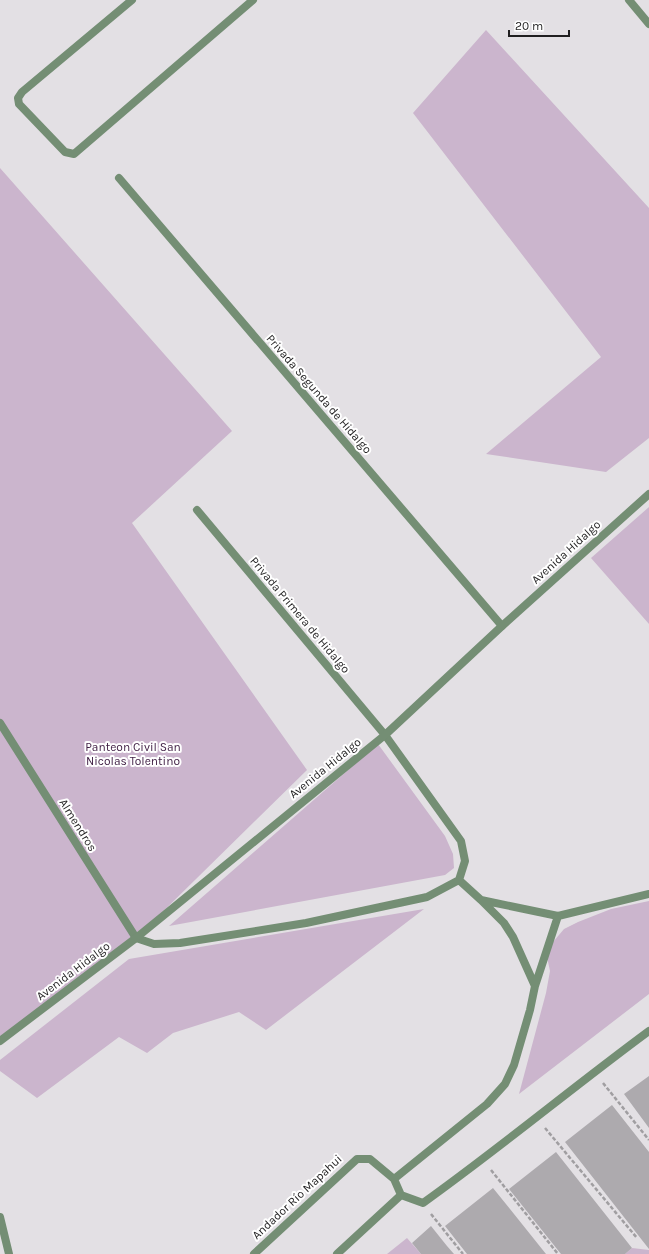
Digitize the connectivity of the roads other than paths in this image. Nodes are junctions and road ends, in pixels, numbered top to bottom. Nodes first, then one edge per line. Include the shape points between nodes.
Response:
1 (132, 0) edge
2 (253, 0) edge
3 (629, 0) edge
4 (649, 24) edge
5 (118, 178) dead end
6 (649, 494) edge
7 (197, 510) dead end
8 (502, 626) junction
9 (0, 724) edge
10 (385, 735) junction
11 (459, 880) junction
12 (649, 894) edge
13 (481, 900) junction
14 (558, 916) junction
15 (136, 938) junction
16 (535, 986) junction
17 (649, 1031) edge
18 (0, 1041) edge
19 (394, 1179) junction
20 (401, 1195) junction
21 (0, 1217) edge
22 (9, 1254) edge
23 (254, 1254) edge
24 (337, 1254) edge

1 - 2 street via 18,98 19,104 65,152 74,154
3 - 4 street
5 - 8 street, Privada Segunda de Hidalgo
6 - 8 street, Avenida Hidalgo
7 - 10 street, Privada Primera de Hidalgo
8 - 10 street, Avenida Hidalgo
9 - 15 street, Almendros
10 - 11 street, Privada Primera de Hidalgo via 461,841 465,861
10 - 15 street, Avenida Hidalgo
11 - 13 street
11 - 15 street via 428,897 306,923 180,943 154,944
12 - 14 street
13 - 14 street
13 - 16 street via 504,923 513,937
14 - 16 street
15 - 18 street, Avenida Hidalgo
16 - 19 street via 514,1065 505,1084 487,1104
17 - 20 street via 535,1117 483,1160 423,1203
19 - 20 street
19 - 23 street, Andador Río Mapahui via 370,1159 357,1158
20 - 24 street
21 - 22 street

